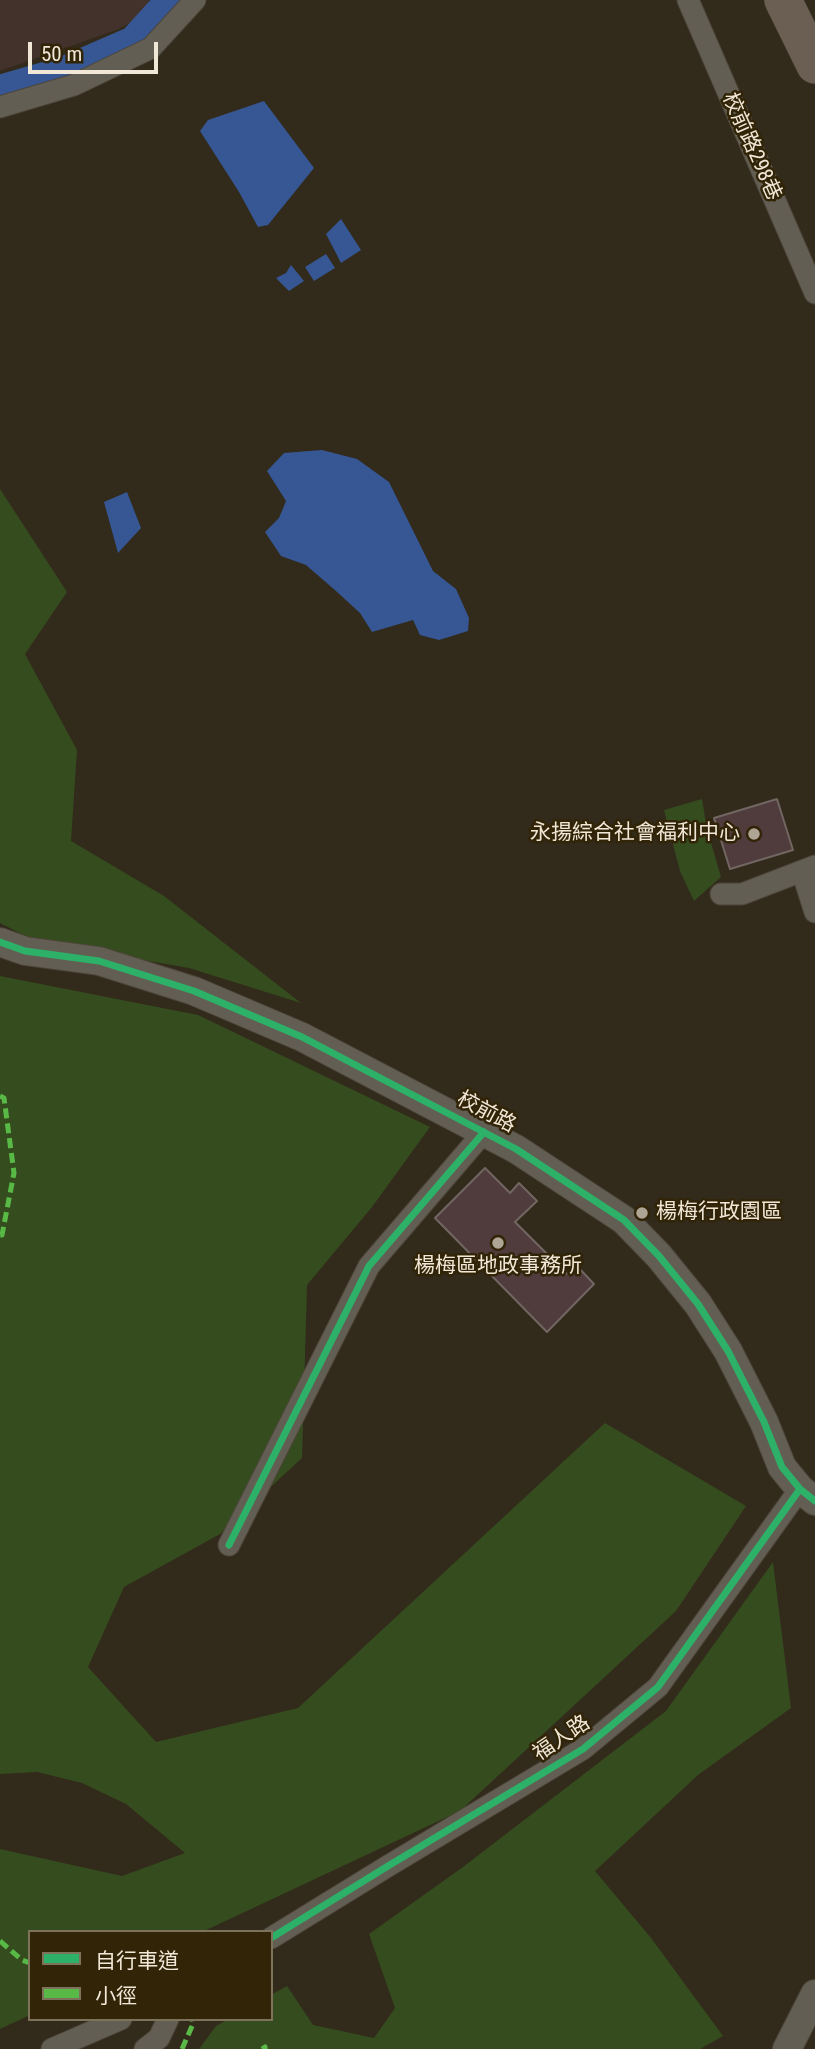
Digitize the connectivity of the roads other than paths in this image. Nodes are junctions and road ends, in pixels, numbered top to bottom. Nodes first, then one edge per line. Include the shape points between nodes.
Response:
1 (195, 0) edge
2 (688, 0) edge
3 (783, 0) edge
4 (815, 65) edge
5 (0, 107) edge
6 (815, 293) edge
7 (808, 869) edge
8 (721, 894) dead end
9 (815, 912) edge
10 (0, 942) edge
11 (484, 1132) junction
12 (808, 1495) edge
13 (229, 1545) dead end
14 (273, 1937) edge
15 (815, 1994) edge
16 (116, 2021) edge
17 (167, 2021) edge
18 (52, 2049) edge
19 (145, 2049) edge
20 (787, 2049) edge

1 - 5 street via 151,48 75,85
2 - 6 street, 校前路298巷
3 - 4 highway
7 - 8 street via 742,894
7 - 9 street
10 - 11 street, 校前路 via 25,951 99,961 194,991 302,1037
11 - 12 street, 校前路 via 624,1220 659,1256 728,1351 782,1468
11 - 13 street via 369,1266
12 - 14 street, 福人路 via 658,1688 583,1749
15 - 20 street
16 - 18 street
17 - 19 street via 159,2038

